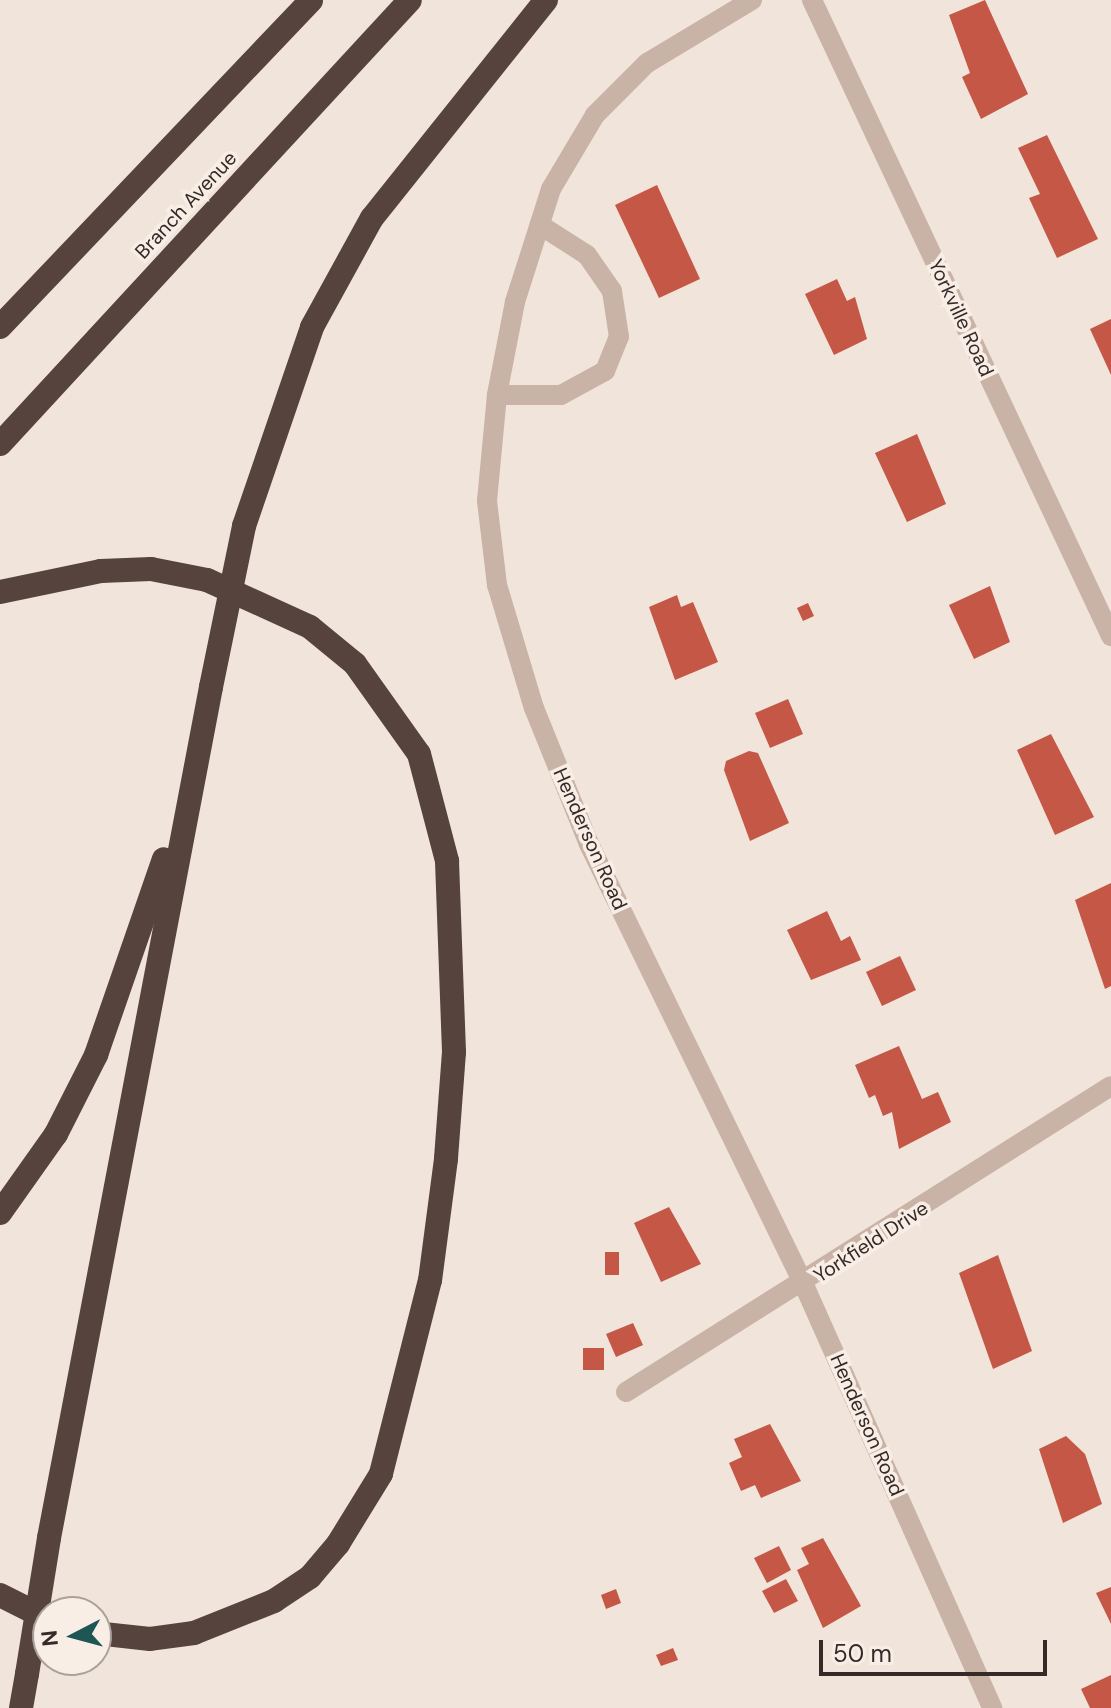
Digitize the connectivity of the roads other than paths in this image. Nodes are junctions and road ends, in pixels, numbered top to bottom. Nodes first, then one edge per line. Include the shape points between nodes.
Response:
1 (296, 0) edge
2 (311, 0) edge
3 (410, 0) edge
4 (546, 0) edge
5 (752, 0) edge
6 (812, 0) edge
7 (201, 118) junction
8 (540, 225) junction
9 (186, 240) junction
10 (0, 327) edge
11 (497, 395) junction
12 (0, 423) edge
13 (0, 444) edge
14 (0, 592) edge
15 (1111, 636) edge
16 (211, 687) junction
17 (1111, 1086) edge
18 (0, 1213) edge
19 (804, 1285) junction
20 (626, 1392) dead end
21 (0, 1595) edge
22 (32, 1611) edge
23 (112, 1635) edge
24 (21, 1708) edge
25 (992, 1708) edge

1 - 7 highway
2 - 7 highway
3 - 9 highway, Branch Avenue
4 - 16 highway, bridge via 372,218 312,327 244,526
5 - 8 street, Henderson Road via 647,63 595,115 551,189
6 - 15 street, Yorkville Road
7 - 10 highway
8 - 11 street, Henderson Road
8 - 11 street via 587,255 612,291 619,337 605,371 561,395
9 - 12 highway
9 - 13 highway, Branch Avenue
11 - 19 street, Henderson Road via 487,501 497,585 534,708 589,844
14 - 23 highway via 101,571 151,569 207,580 310,627 355,664 419,754 447,861 454,1052 446,1159 430,1280 381,1474 338,1544 310,1577 274,1601 194,1633 150,1639
16 - 18 highway via 135,957 96,1055 56,1134
16 - 24 highway, bridge
17 - 19 street, Yorkfield Drive
19 - 20 street, Yorkfield Drive
19 - 25 street, Henderson Road
21 - 22 highway

